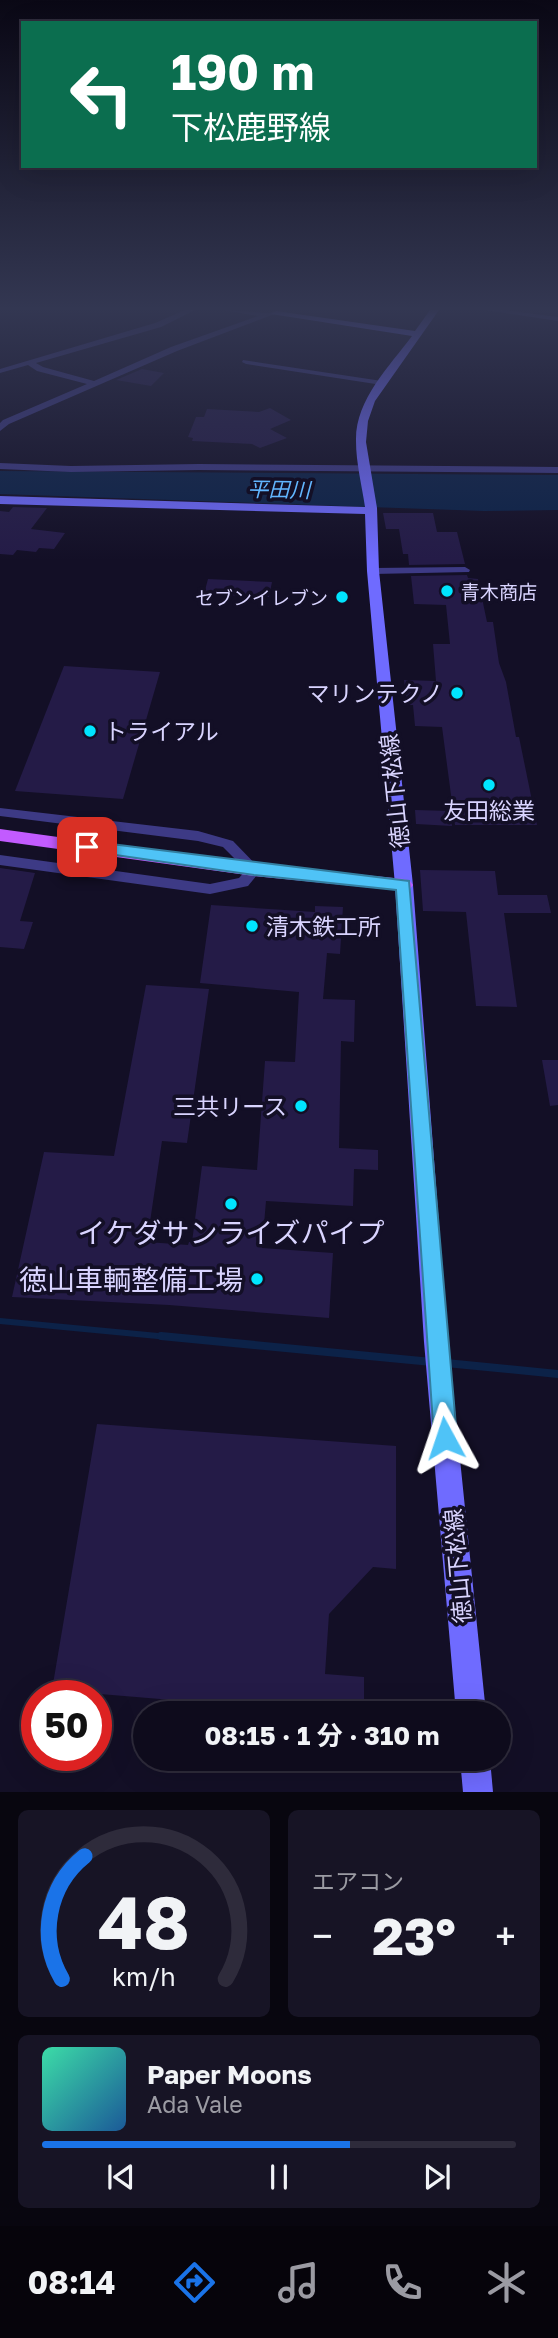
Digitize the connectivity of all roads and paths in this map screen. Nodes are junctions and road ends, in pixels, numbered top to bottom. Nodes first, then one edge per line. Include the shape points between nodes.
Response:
1 (70, 394) edge
2 (375, 394) edge
3 (0, 428) edge
4 (0, 466) edge
5 (365, 470) junction
6 (558, 470) edge
7 (0, 500) edge
8 (371, 510) junction
9 (466, 570) dead end
10 (373, 571) junction
11 (0, 812) edge
12 (0, 835) edge
13 (0, 860) edge
14 (254, 870) junction
15 (404, 885) junction
16 (470, 1701) edge
17 (476, 1771) edge
18 (478, 1792) edge

1 - 3 street
2 - 5 main road, 徳山下松線 via 363,421
4 - 5 street
5 - 6 street
5 - 8 main road, 徳山下松線
7 - 8 main road
8 - 10 main road, 徳山下松線
9 - 10 street
10 - 15 main road, 徳山下松線
11 - 14 street via 198,836 228,844
12 - 14 main road
13 - 14 street via 209,889 243,882
14 - 15 main road
15 - 16 main road, 徳山下松線 via 436,1342
17 - 18 main road

